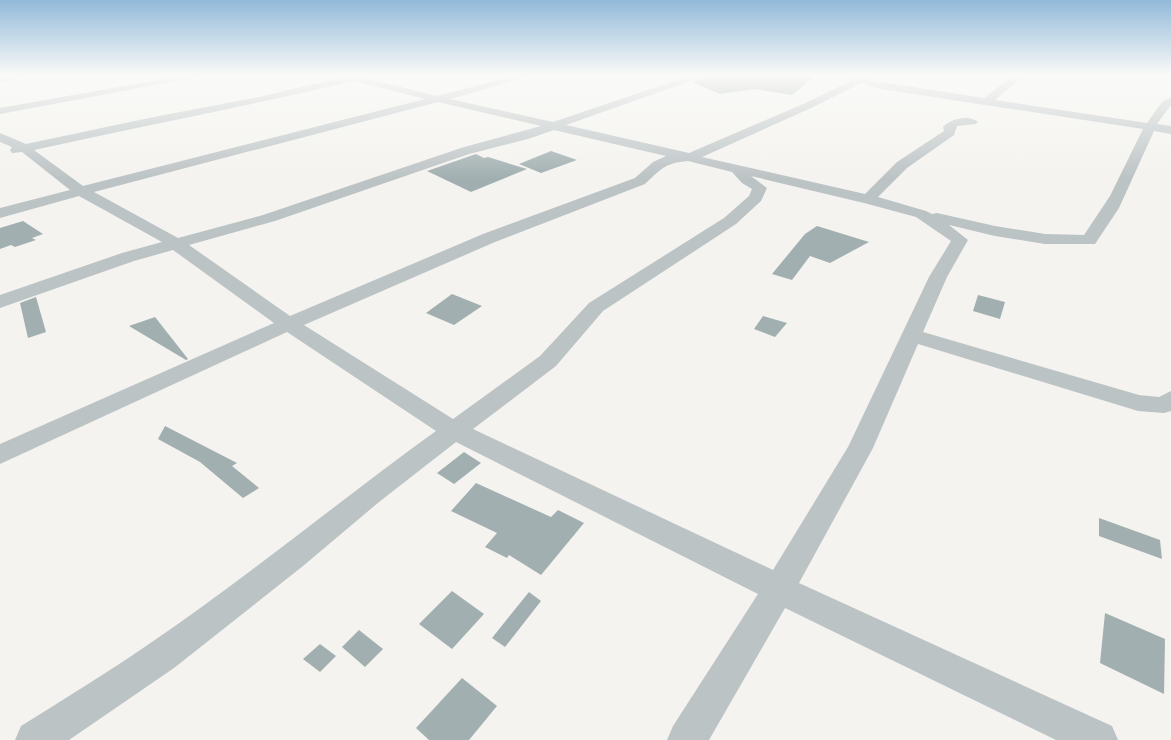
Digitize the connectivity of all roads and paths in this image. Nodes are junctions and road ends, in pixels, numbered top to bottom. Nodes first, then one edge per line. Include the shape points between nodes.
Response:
1 (209, 110) edge
2 (395, 110) edge
3 (482, 110) edge
4 (604, 110) edge
5 (799, 110) edge
6 (1035, 110) edge
7 (1164, 110) edge
8 (972, 122) dead end
9 (555, 126) junction
10 (1150, 127) junction
11 (1171, 130) edge
12 (0, 137) edge
13 (12, 150) edge
14 (691, 156) junction
15 (736, 168) junction
16 (760, 188) junction
17 (81, 190) junction
18 (835, 191) junction
19 (868, 199) junction
20 (0, 213) edge
21 (921, 214) junction
22 (996, 231) junction
23 (175, 243) junction
24 (957, 246) junction
25 (0, 302) edge
26 (289, 324) junction
27 (911, 335) junction
28 (1171, 399) edge
29 (453, 430) junction
30 (0, 455) edge
31 (779, 588) junction
32 (35, 740) edge
33 (687, 740) edge
34 (1098, 740) edge

1 - 13 street
2 - 17 street
3 - 9 street
4 - 9 street
5 - 14 street
6 - 10 street
7 - 10 street
8 - 19 street via 954,123 949,127 950,132 902,165
9 - 14 street
9 - 23 street via 465,151 269,218
10 - 11 street
10 - 22 street via 1100,228 1089,240 1045,239
12 - 13 street
13 - 17 street
14 - 15 street
14 - 26 street via 669,159 640,181 489,238
15 - 16 street via 746,180
15 - 18 street
16 - 18 street
16 - 29 street via 756,198 730,221 596,307 548,361
17 - 20 street
17 - 23 street
18 - 19 street
19 - 21 street
21 - 22 street
21 - 24 street via 960,240
22 - 24 street
23 - 25 street
23 - 26 street
24 - 27 street via 938,277
26 - 29 street
26 - 30 street
27 - 28 street via 1138,403 1164,406
27 - 31 street via 860,448
29 - 31 street
29 - 32 street via 162,656
31 - 33 street
31 - 34 street

